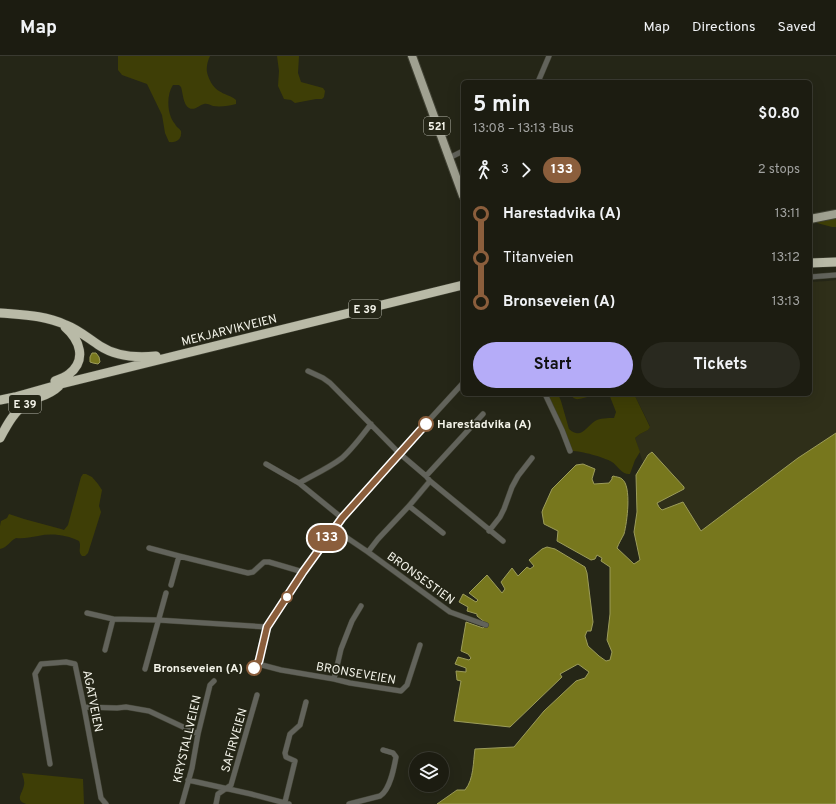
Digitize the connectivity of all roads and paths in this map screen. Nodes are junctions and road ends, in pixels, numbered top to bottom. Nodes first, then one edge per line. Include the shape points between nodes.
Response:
1 (412, 56) edge
2 (549, 56) edge
3 (539, 80) edge
4 (461, 152) edge
5 (449, 158) junction
6 (461, 191) edge
7 (836, 214) edge
8 (812, 219) edge
9 (836, 262) edge
10 (812, 263) edge
11 (836, 275) edge
12 (812, 277) edge
13 (461, 285) edge
14 (0, 313) edge
15 (56, 320) junction
16 (180, 355) junction
17 (308, 371) dead end
18 (61, 384) junction
19 (461, 385) edge
20 (41, 389) junction
21 (546, 396) edge
22 (0, 400) edge
23 (483, 414) dead end
24 (371, 424) junction
25 (0, 438) edge
26 (570, 451) dead end
27 (400, 453) junction
28 (532, 458) dead end
29 (266, 464) dead end
30 (426, 476) junction
31 (430, 481) junction
32 (299, 483) junction
33 (409, 506) junction
34 (342, 518) junction
35 (334, 529) junction
36 (490, 531) junction
37 (444, 533) dead end
38 (503, 541) dead end
39 (149, 548) dead end
40 (368, 552) junction
41 (179, 556) junction
42 (303, 572) junction
43 (171, 585) dead end
44 (166, 593) dead end
45 (361, 606) dead end
46 (87, 613) dead end
47 (112, 619) junction
48 (158, 620) junction
49 (486, 625) dead end
50 (267, 627) junction
51 (420, 645) dead end
52 (105, 650) dead end
53 (145, 669) dead end
54 (334, 679) junction
55 (214, 681) dead end
56 (257, 695) dead end
57 (306, 702) dead end
58 (84, 707) junction
59 (198, 734) junction
60 (383, 750) dead end
61 (50, 764) dead end
62 (188, 780) junction
63 (226, 788) junction
64 (266, 801) edge
65 (287, 803) edge
66 (106, 804) edge
67 (182, 804) edge
68 (216, 804) edge
69 (349, 804) edge

1 - 5 main road, 521
2 - 3 street
4 - 5 street
5 - 6 main road, 521
7 - 8 main road
9 - 10 highway
11 - 12 street
13 - 16 highway, MEKJARVIKVEIEN / E 39
14 - 15 highway, E 39
15 - 16 highway, E 39 via 123,356
15 - 20 highway, E 39 via 77,340 80,358 70,374
16 - 18 highway, MEKJARVIKVEIEN / E 39
17 - 24 street via 330,383
18 - 20 highway, MEKJARVIKVEIEN / E 39
18 - 25 highway, E 39 via 50,394 22,407
19 - 27 street, BRONSEVEIEN
20 - 22 highway, MEKJARVIKVEIEN / E 39
21 - 26 street
23 - 30 street
24 - 27 street
24 - 32 street via 341,458
27 - 30 street
27 - 34 street, BRONSEVEIEN
28 - 36 street via 518,476 502,513
29 - 32 street
30 - 31 street
31 - 33 street
31 - 36 street
32 - 34 street
33 - 37 street
33 - 40 street
34 - 35 street, BRONSEVEIEN
35 - 40 street, BRONSESTIEN
35 - 42 street, BRONSEVEIEN
36 - 38 street
39 - 41 street
40 - 49 street, BRONSESTIEN via 450,612
41 - 42 street via 248,573 254,572 264,562
41 - 43 street
42 - 50 street, BRONSEVEIEN
44 - 48 street
45 - 54 street via 341,649
46 - 47 street
47 - 48 street
47 - 52 street
48 - 50 street
48 - 53 street
50 - 54 street, BRONSEVEIEN via 256,666
51 - 54 street, BRONSEVEIEN via 407,684 401,691
55 - 59 street, KRYSTALLVEIEN via 210,685
56 - 63 street, SAFIRVEIEN via 231,785
57 - 65 street via 300,724 290,734 285,753 286,757 295,761
58 - 59 street via 126,707 149,711
58 - 61 street, AGATVEIEN via 75,664 41,664 35,674
58 - 66 street, AGATVEIEN via 101,798
59 - 62 street, KRYSTALLVEIEN
60 - 69 street via 393,753 396,757 384,794
62 - 63 street, SAFIRVEIEN
62 - 67 street, KRYSTALLVEIEN
63 - 64 street, SAFIRVEIEN
63 - 68 street, SAFIRVEIEN via 218,794
64 - 65 street, SAFIRVEIEN

